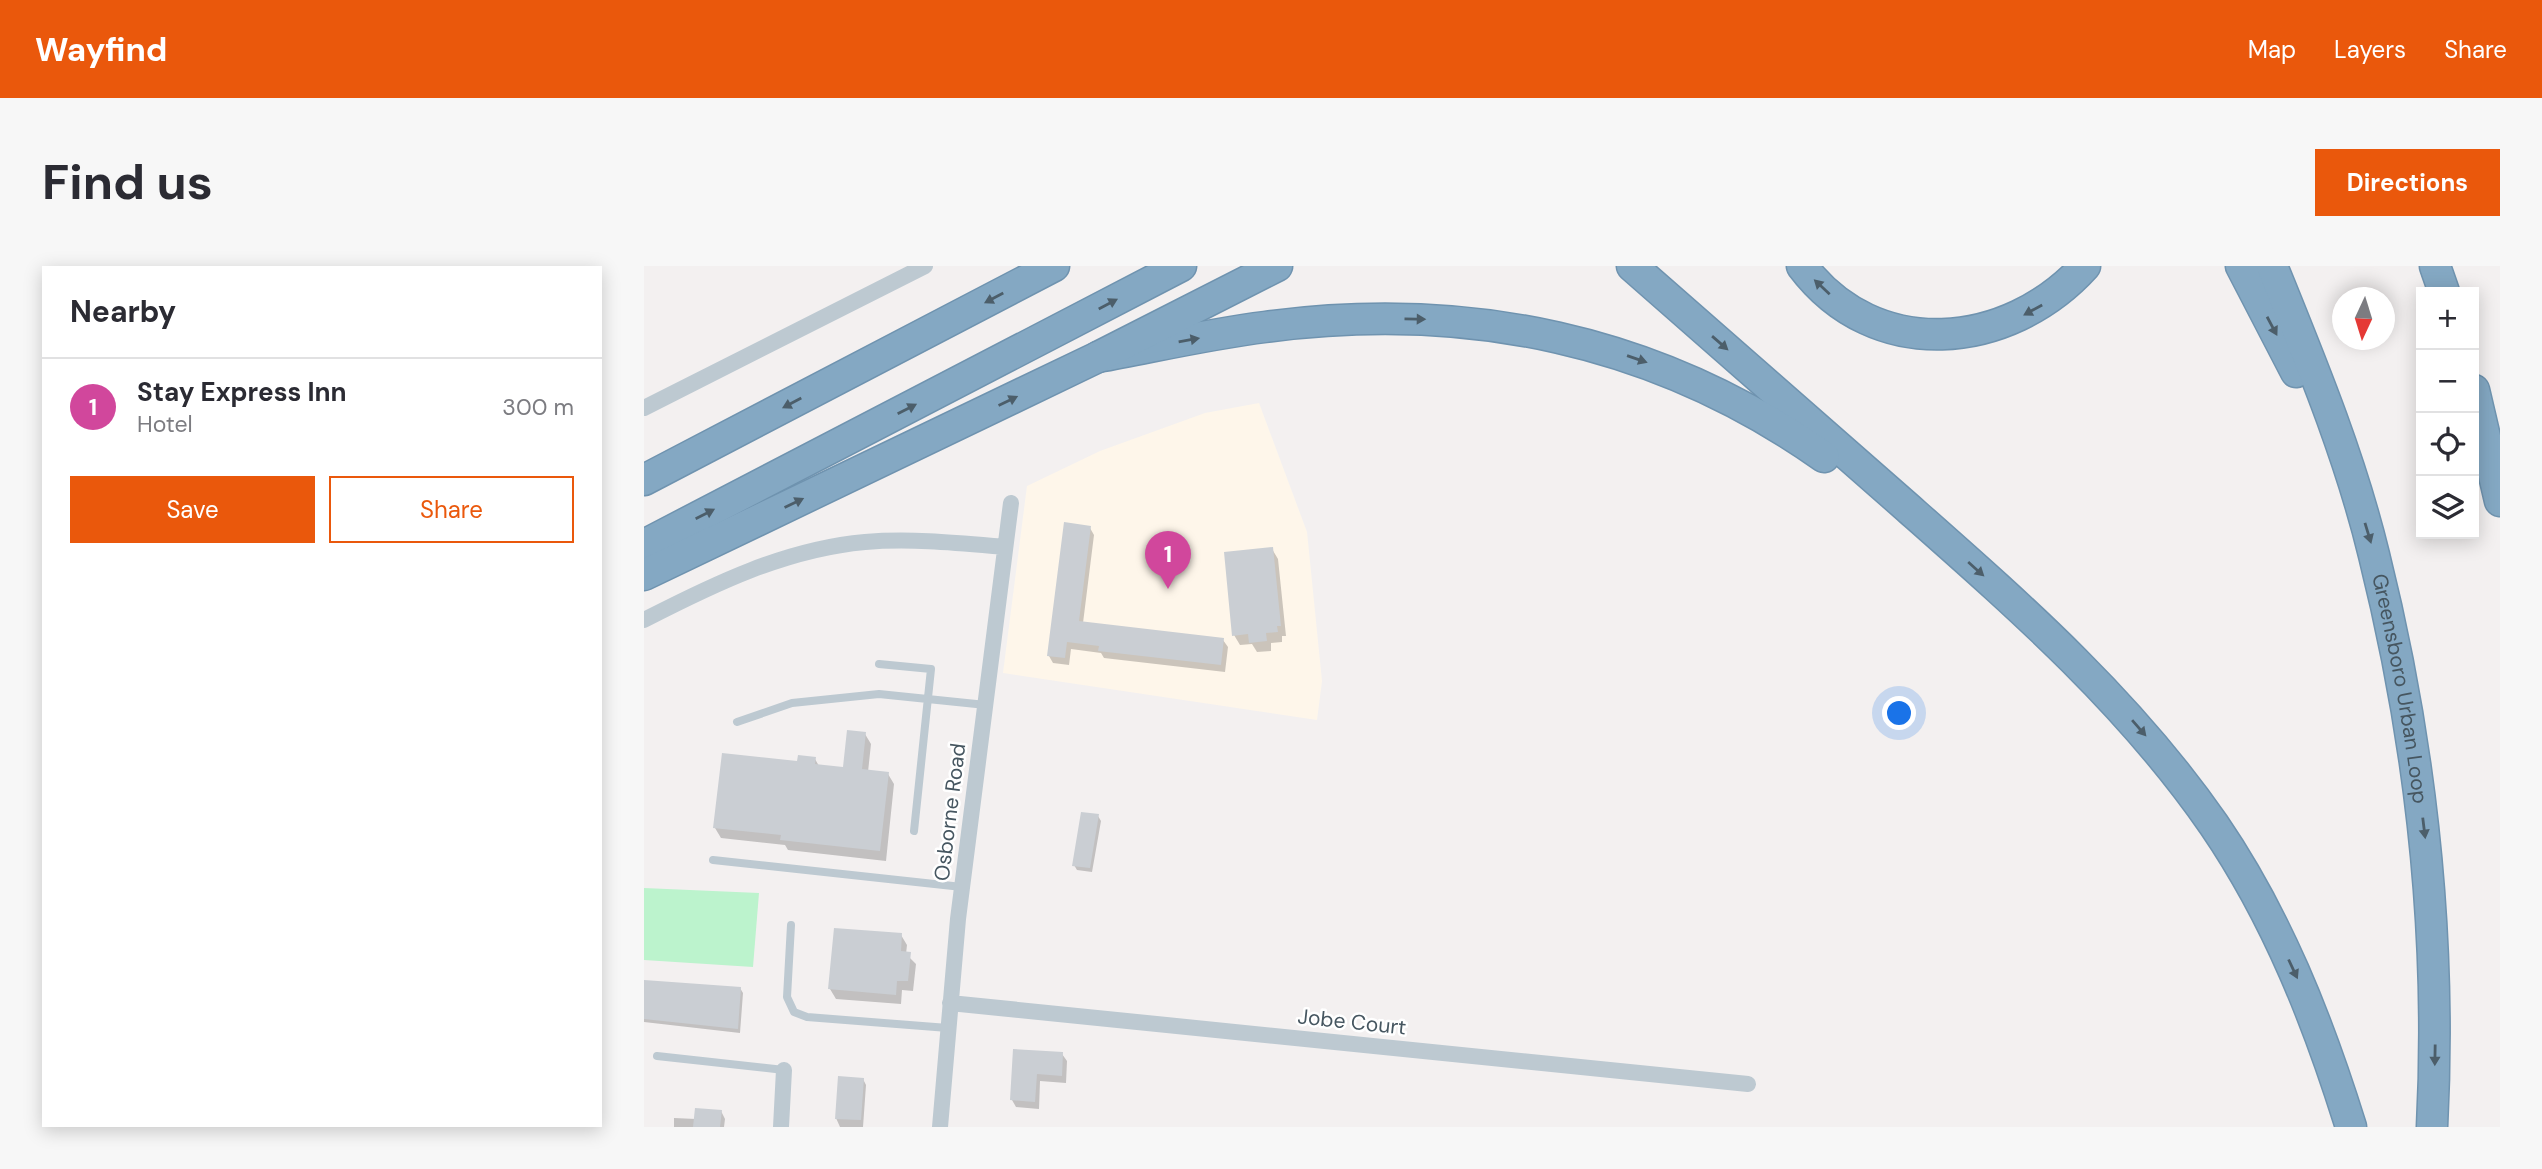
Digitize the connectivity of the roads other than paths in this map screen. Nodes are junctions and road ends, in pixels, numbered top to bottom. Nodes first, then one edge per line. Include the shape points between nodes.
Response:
1 (925, 266) edge
2 (1054, 266) edge
3 (1181, 266) edge
4 (1277, 266) edge
5 (1632, 266) edge
6 (1802, 266) edge
7 (2085, 266) edge
8 (2241, 266) edge
9 (2272, 266) edge
10 (2435, 266) edge
11 (2442, 287) edge
12 (1098, 357) junction
13 (644, 408) edge
14 (2479, 411) edge
15 (2347, 468) junction
16 (644, 480) edge
17 (2500, 501) edge
18 (1011, 503) dead end
19 (1925, 523) junction
20 (644, 545) edge
21 (1005, 547) junction
22 (644, 575) edge
23 (644, 620) edge
24 (879, 664) dead end
25 (929, 698) junction
26 (986, 705) junction
27 (737, 722) dead end
28 (914, 831) dead end
29 (713, 860) dead end
30 (962, 887) junction
31 (791, 925) dead end
32 (950, 1003) junction
33 (948, 1028) junction
34 (657, 1056) dead end
35 (784, 1070) joint
36 (1748, 1084) dead end
37 (781, 1127) edge
38 (940, 1127) edge
39 (2351, 1127) edge
40 (2432, 1127) edge

1 - 13 street
2 -> 16 highway
20 -> 3 highway
4 - 12 highway
5 -> 19 highway
7 -> 6 highway via 2057,294 2025,314 1984,330 1941,334 1902,330 1863,316 1824,291
8 -> 15 highway
9 - 15 highway, Greensboro Urban Loop
10 - 11 highway
12 -> 19 highway via 1265,327 1361,318 1521,328 1601,347 1668,370 1730,399 1786,430 1880,499
22 -> 12 highway
14 - 17 highway
15 -> 40 highway, Greensboro Urban Loop via 2374,553 2395,645 2427,849 2434,957
18 - 21 street, Osborne Road
19 -> 39 highway via 2100,684 2179,776 2264,907 2300,984
21 - 23 street via 905,541 813,551 752,569
21 - 26 street, Osborne Road
24 - 25 lane via 931,669
25 - 26 lane
25 - 27 lane via 879,694 792,703
25 - 28 lane
26 - 30 street, Osborne Road
29 - 30 lane
30 - 32 street, Osborne Road
31 - 33 lane via 787,997 794,1012 807,1017
32 - 33 street, Osborne Road
32 - 36 street, Jobe Court
33 - 38 street, Osborne Road
34 - 35 lane
35 - 37 street

